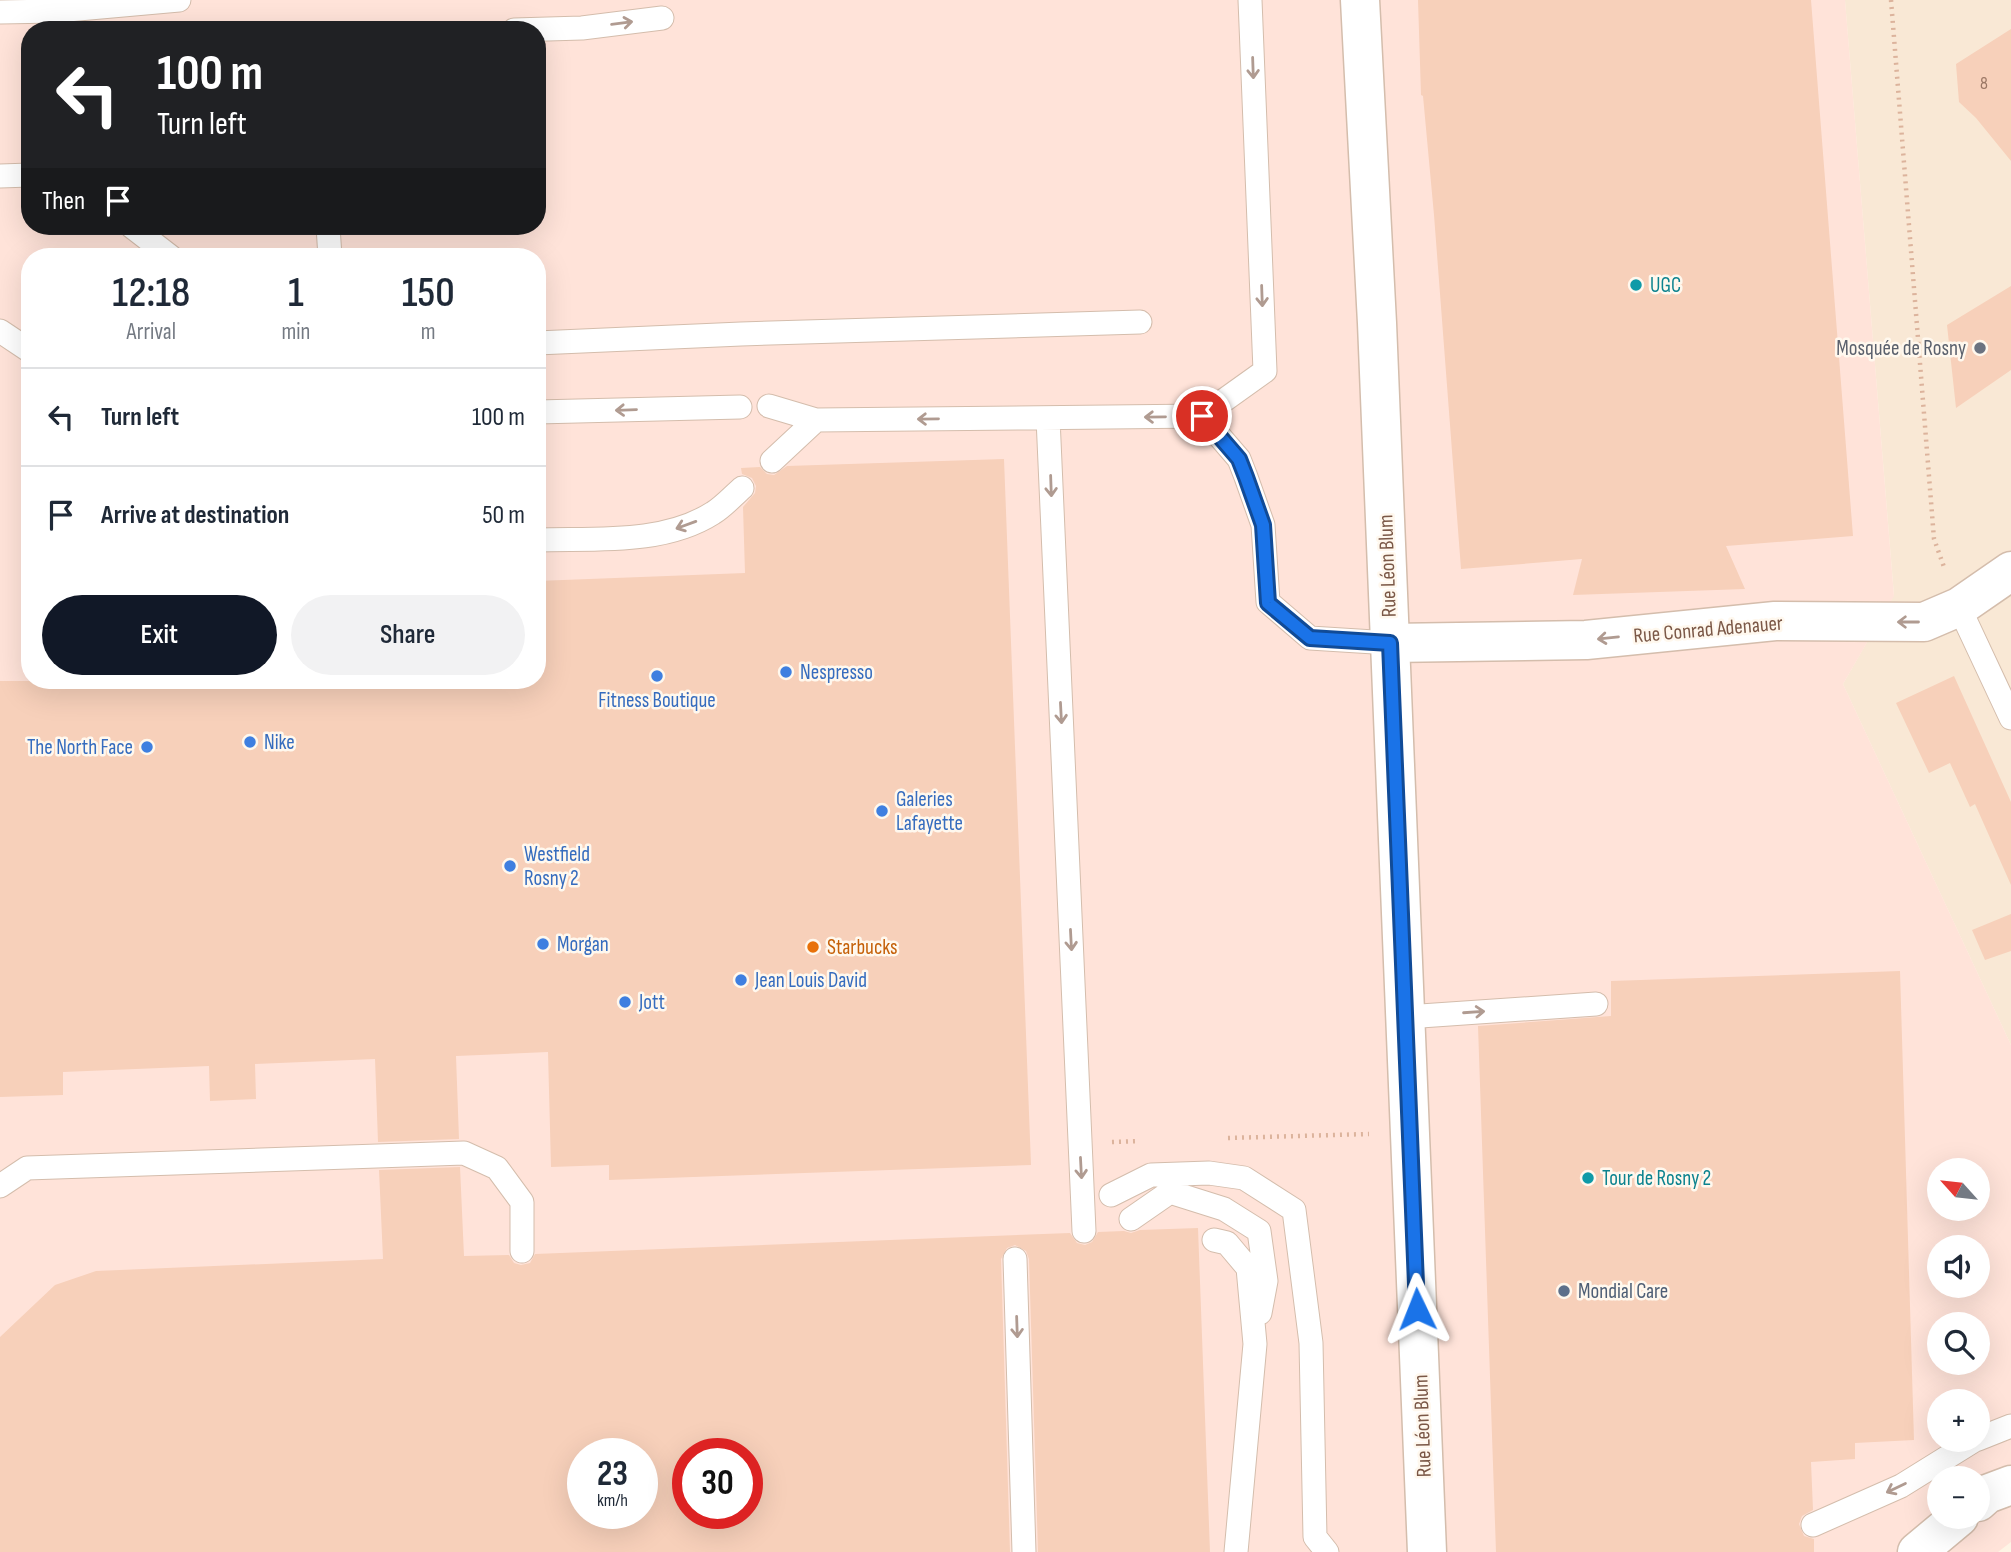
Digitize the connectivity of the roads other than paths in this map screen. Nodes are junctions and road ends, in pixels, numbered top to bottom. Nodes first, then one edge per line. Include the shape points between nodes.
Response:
1 (179, 0) edge
2 (1250, 0) edge
3 (1360, 0) edge
4 (0, 12) edge
5 (663, 18) dead end
6 (546, 29) edge
7 (21, 175) edge
8 (0, 176) edge
9 (143, 235) edge
10 (159, 248) edge
11 (1140, 322) dead end
12 (0, 331) edge
13 (546, 343) edge
14 (21, 345) edge
15 (769, 406) dead end
16 (740, 407) dead end
17 (546, 412) edge
18 (1202, 416) junction
19 (1048, 418) junction
20 (816, 420) junction
21 (772, 461) dead end
22 (742, 488) dead end
23 (546, 540) edge
24 (2011, 571) edge
25 (1959, 607) junction
26 (1390, 643) junction
27 (2011, 718) edge
28 (1596, 1004) dead end
29 (1406, 1017) junction
30 (0, 1186) edge
31 (1111, 1195) dead end
32 (1131, 1219) dead end
33 (1084, 1231) dead end
34 (1214, 1240) dead end
35 (522, 1251) dead end
36 (1015, 1259) dead end
37 (1255, 1344) junction
38 (2011, 1426) edge
39 (1990, 1434) edge
40 (1956, 1452) edge
41 (2011, 1485) edge
42 (1990, 1493) edge
43 (1813, 1525) dead end
44 (1945, 1529) edge
45 (1024, 1552) edge
46 (1236, 1552) edge
47 (1327, 1552) edge
48 (1427, 1552) edge
49 (1917, 1552) edge

1 - 4 lane
2 -> 18 lane via 1265,371
3 - 26 street, Rue Léon Blum
6 -> 5 lane
7 - 8 lane
9 - 10 lane
11 - 13 lane
12 - 14 lane
15 - 20 lane
16 -> 17 lane
18 -> 19 lane
18 - 26 lane via 1239,459 1263,525 1268,603 1310,638
19 -> 20 lane
19 -> 33 lane
20 - 21 lane
22 -> 23 lane via 715,513 666,531
24 - 25 street, Rue Conrad Adenauer
25 -> 26 street, Rue Conrad Adenauer via 1924,622 1775,621 1586,640
25 - 27 lane
26 - 29 street, Rue Léon Blum
29 -> 28 lane
29 - 48 street, Rue Léon Blum
30 - 35 lane via 27,1168 464,1153 497,1168 522,1202
31 - 47 lane via 1151,1175 1209,1173 1244,1178 1294,1210 1311,1343 1315,1537
32 - 37 lane via 1170,1192 1224,1209 1259,1231 1266,1281
34 - 37 lane via 1227,1243 1248,1268
36 -> 45 lane
37 - 46 lane
38 - 39 lane
40 -> 43 lane via 1901,1486
41 - 42 street
44 - 49 street

